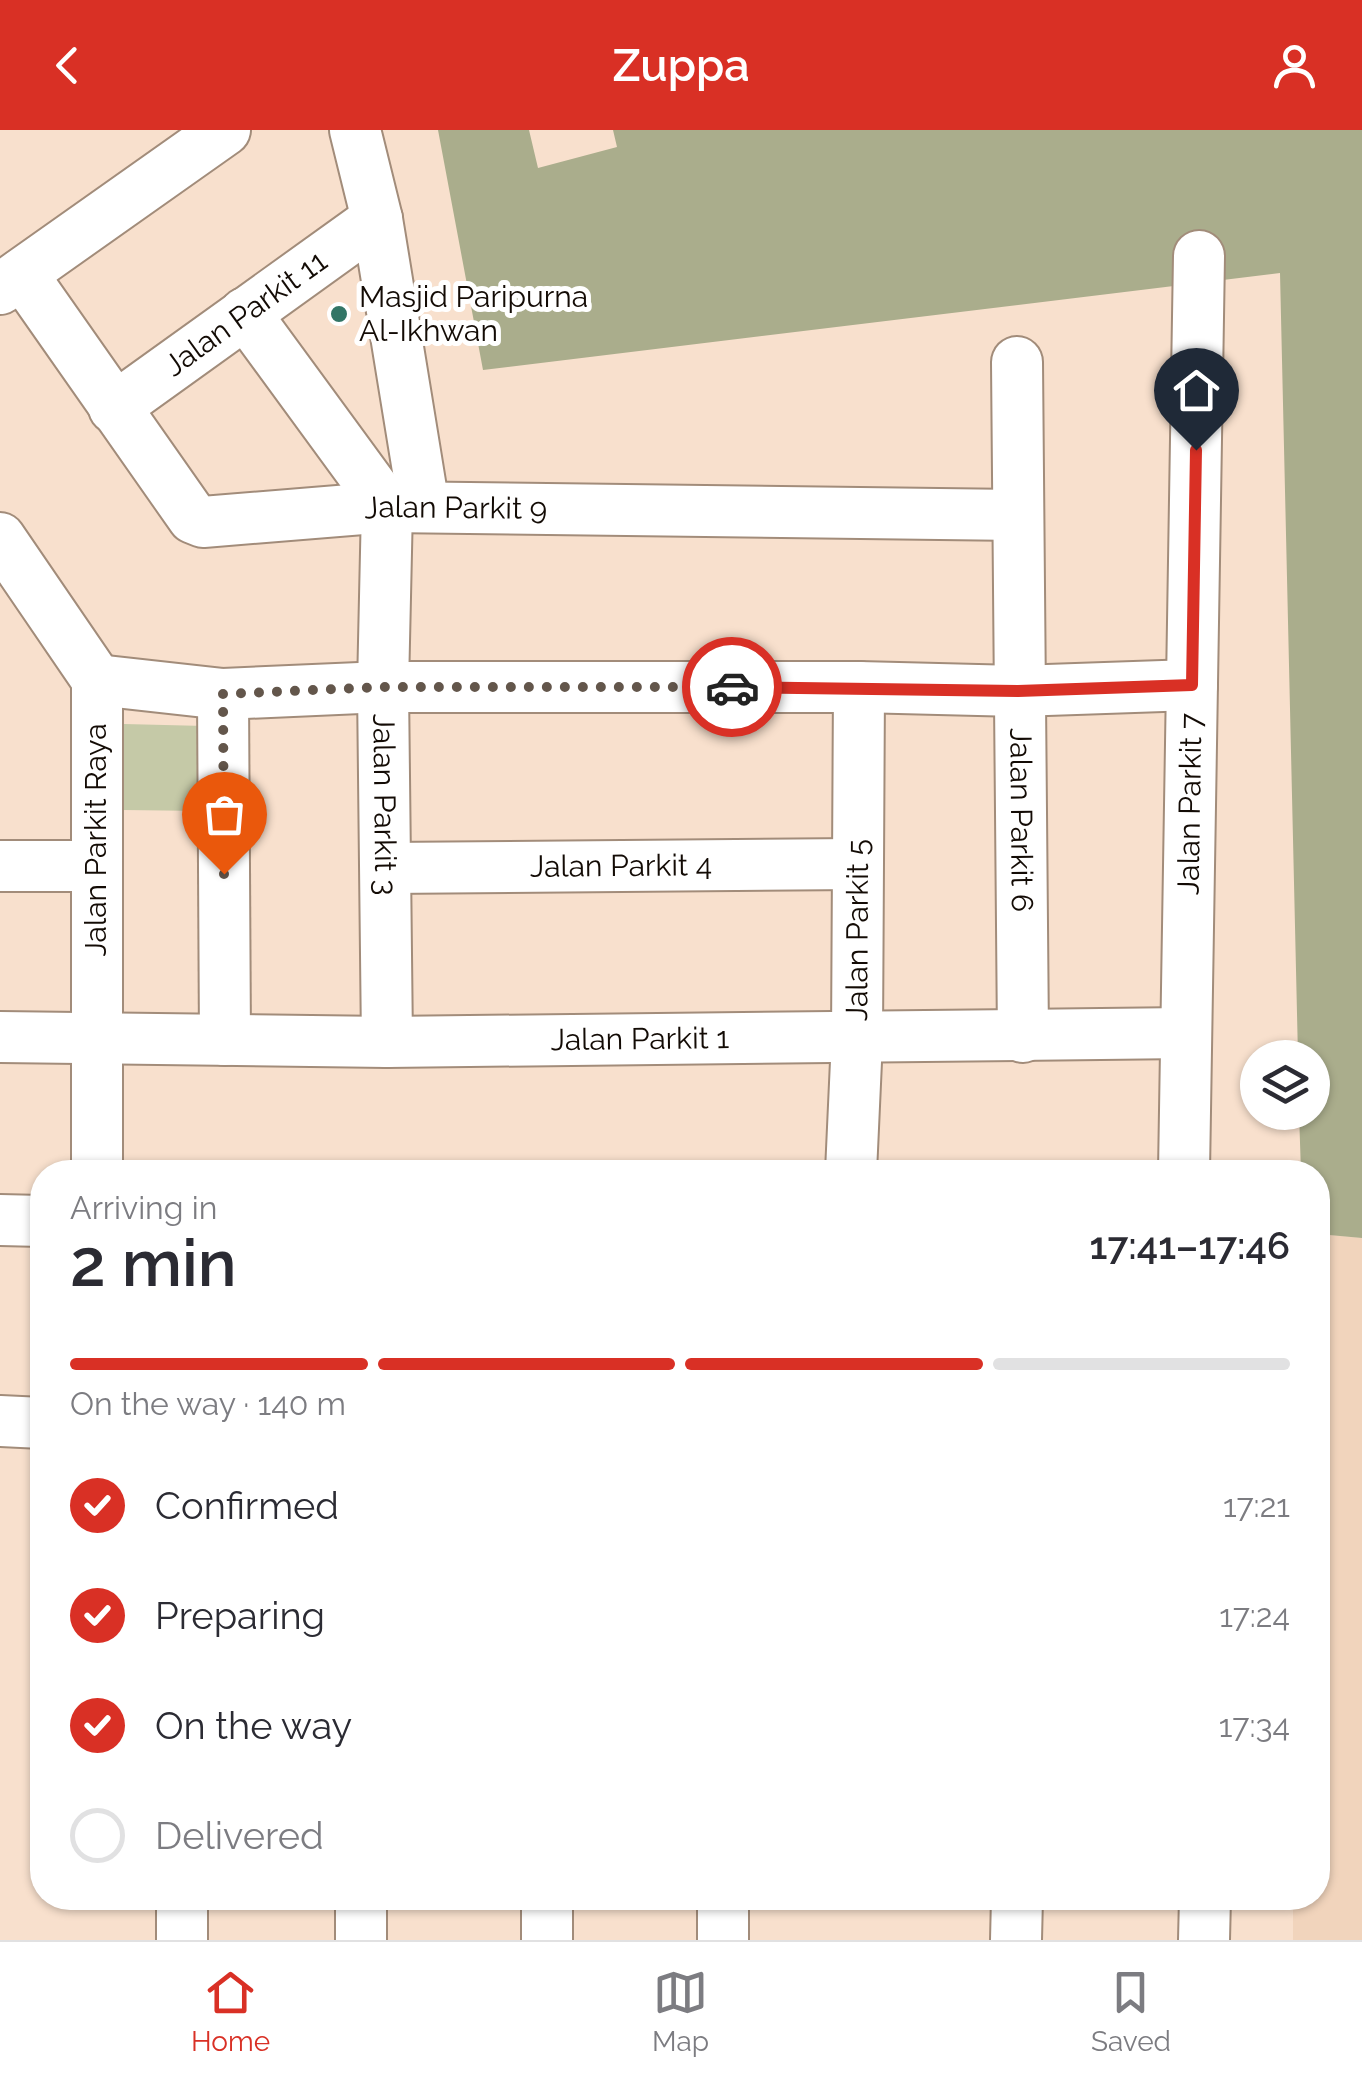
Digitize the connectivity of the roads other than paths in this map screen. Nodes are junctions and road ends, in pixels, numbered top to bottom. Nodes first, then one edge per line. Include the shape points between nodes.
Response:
1 (225, 130) edge
2 (355, 130) edge
3 (377, 219) junction
4 (1198, 256) dead end
5 (11, 282) edge
6 (244, 313) junction
7 (1017, 362) dead end
8 (114, 408) junction
9 (406, 507) junction
10 (1018, 515) junction
11 (0, 538) edge
12 (97, 680) junction
13 (1192, 685) junction
14 (383, 687) junction
15 (859, 687) junction
16 (1018, 691) junction
17 (223, 694) junction
18 (856, 864) junction
19 (0, 866) edge
20 (96, 866) junction
21 (386, 868) junction
22 (1186, 1033) junction
23 (1023, 1037) junction
24 (0, 1038) edge
25 (857, 1038) junction
26 (95, 1039) junction
27 (224, 1040) junction
28 (387, 1042) junction
29 (97, 1160) edge
30 (852, 1160) edge
31 (1184, 1160) edge
32 (0, 1220) edge
33 (30, 1220) edge
34 (0, 1421) edge
35 (30, 1422) edge
36 (182, 1910) edge
37 (361, 1910) edge
38 (547, 1910) edge
39 (723, 1910) edge
40 (1017, 1910) edge
41 (1205, 1910) edge
42 (182, 1940) edge
43 (361, 1940) edge
44 (548, 1940) edge
45 (723, 1940) edge
46 (1016, 1940) edge
47 (1204, 1940) edge

1 - 5 street
2 - 3 street, Jalan Parkit 3
3 - 6 street, Jalan Parkit 11
3 - 9 street, Jalan Parkit 3
4 - 13 street, Jalan Parkit 7
5 - 8 street, Jalan Parkit 9
6 - 8 street, Jalan Parkit 11
6 - 9 street
7 - 10 street, Jalan Parkit 6
8 - 9 street, Jalan Parkit 9 via 198,520
9 - 10 street, Jalan Parkit 9
9 - 14 street, Jalan Parkit 3
10 - 16 street, Jalan Parkit 6
11 - 12 street, Jalan Parkit Raya
12 - 17 street
12 - 20 street, Jalan Parkit Raya
13 - 16 street
13 - 22 street, Jalan Parkit 7
14 - 15 street
14 - 17 street
14 - 21 street, Jalan Parkit 3
15 - 16 street
15 - 18 street, Jalan Parkit 5
16 - 23 street, Jalan Parkit 6
17 - 27 street
18 - 21 street, Jalan Parkit 4
18 - 25 street, Jalan Parkit 5
19 - 20 street
20 - 26 street, Jalan Parkit Raya
21 - 28 street, Jalan Parkit 3
22 - 23 street, Jalan Parkit 1
22 - 31 street, Jalan Parkit 7
23 - 25 street, Jalan Parkit 1
24 - 26 street, Jalan Parkit 1
25 - 28 street, Jalan Parkit 1
25 - 30 street, Jalan Parkit 5
26 - 27 street, Jalan Parkit 1
26 - 29 street, Jalan Parkit Raya
27 - 28 street, Jalan Parkit 1
32 - 33 street
34 - 35 street
36 - 42 street
37 - 43 street
38 - 44 street
39 - 45 street
40 - 46 street
41 - 47 street

